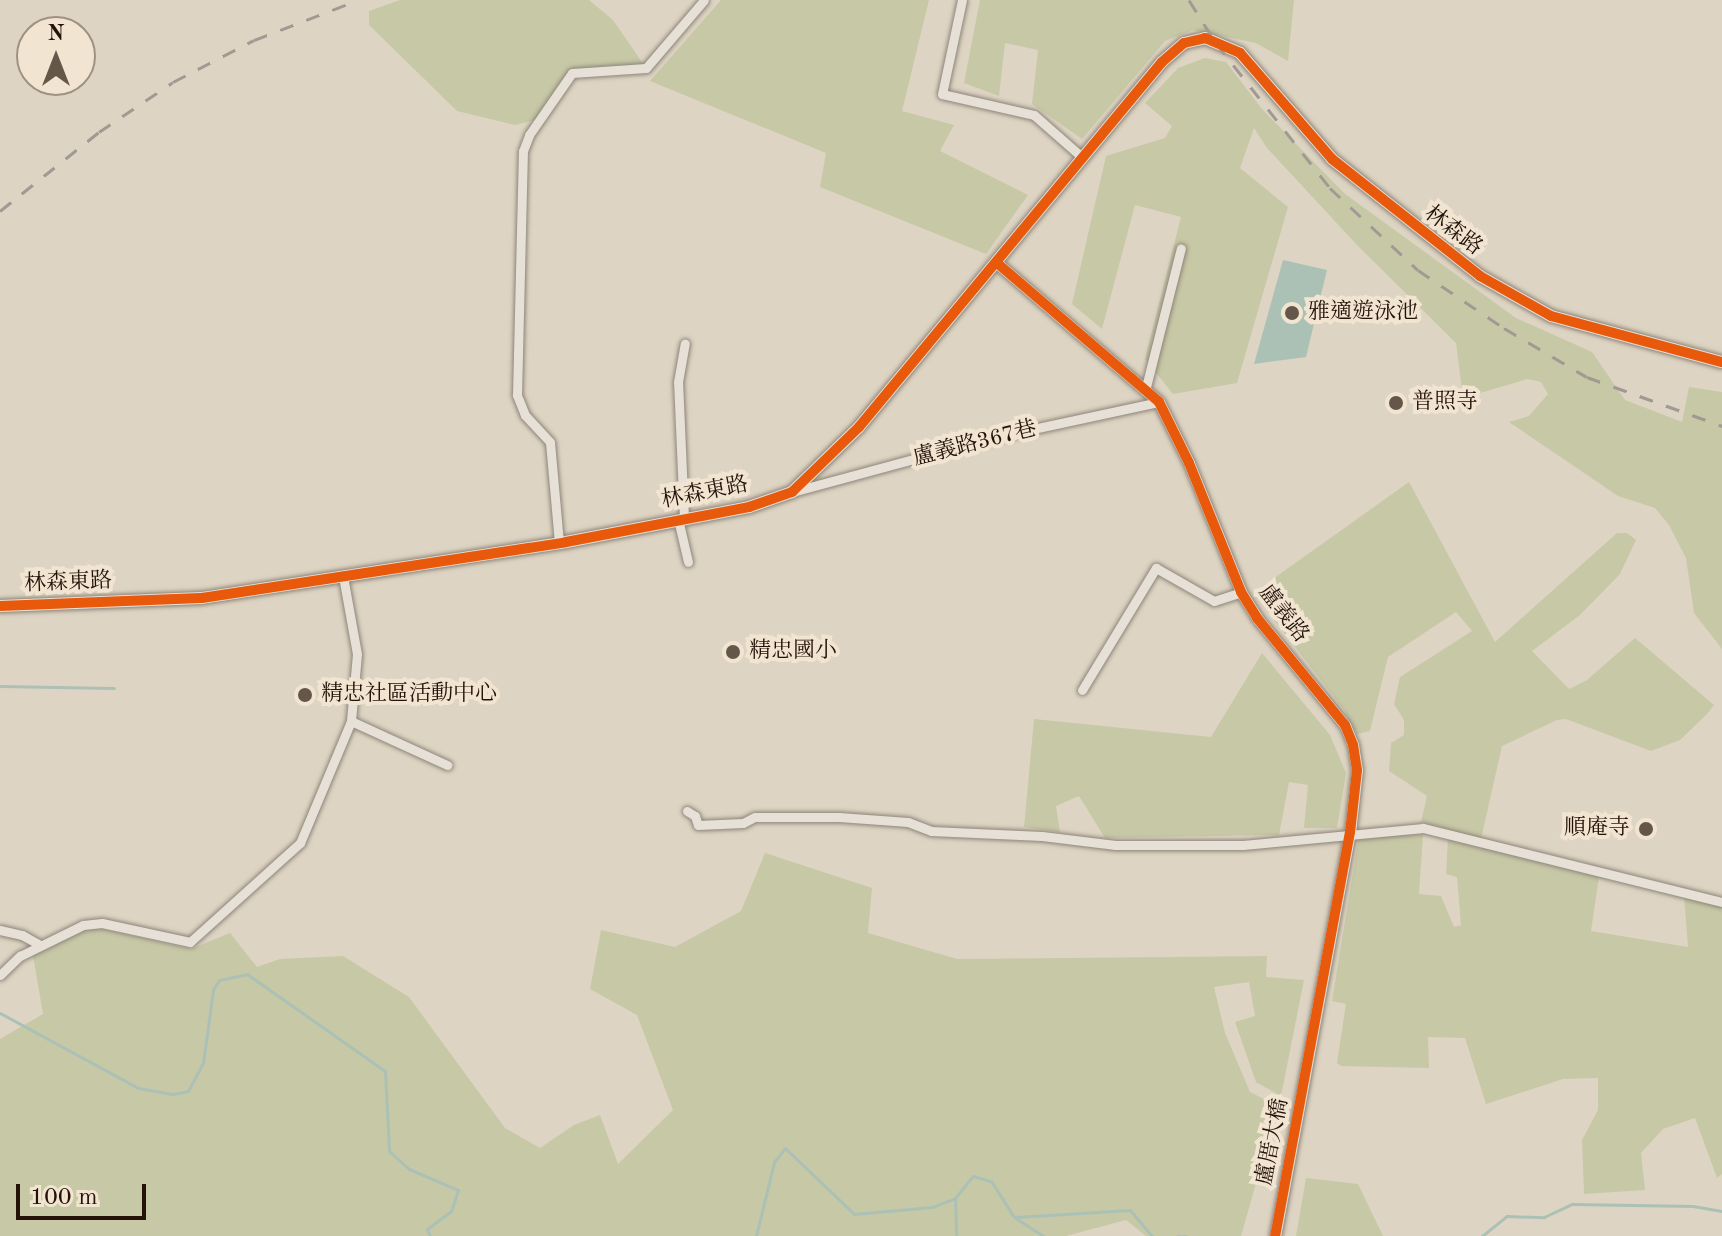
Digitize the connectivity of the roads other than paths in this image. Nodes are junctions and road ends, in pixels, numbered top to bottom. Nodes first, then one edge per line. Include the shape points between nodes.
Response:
1 (704, 0) edge
2 (962, 0) edge
3 (1216, 43) joint
4 (1083, 158) junction
5 (1181, 248) dead end
6 (997, 263) junction
7 (685, 344) dead end
8 (1722, 362) edge
9 (1145, 391) junction
10 (1159, 402) junction
11 (792, 492) junction
12 (681, 518) junction
13 (559, 543) junction
14 (688, 562) dead end
15 (343, 576) junction
16 (1241, 592) junction
17 (0, 606) edge
18 (1082, 690) dead end
19 (351, 721) junction
20 (447, 765) dead end
21 (687, 811) dead end
22 (1350, 832) junction
23 (1722, 902) edge
24 (0, 930) edge
25 (40, 945) junction
26 (0, 975) edge
27 (1310, 1056) joint
28 (1275, 1236) edge

1 - 13 street via 646,68 572,73 523,151 517,395 525,415 550,442
2 - 4 street via 942,94 1034,115
3 - 4 main road, 林森東路 via 1205,38 1184,43 1162,62
3 - 8 main road, 林森路 via 1247,60 1332,159 1480,276 1551,316
4 - 6 main road, 林森東路
5 - 9 street
6 - 9 street, 盧義路
6 - 11 main road, 林森東路 via 859,427
7 - 12 street via 678,382
9 - 10 street, 盧義路
10 - 11 street, 盧義路367巷 via 991,438
10 - 16 street, 盧義路
11 - 12 main road, 林森東路 via 749,507
12 - 13 main road, 林森東路
12 - 14 street
13 - 15 main road, 林森東路
15 - 17 main road, 林森東路 via 202,598
15 - 19 street via 357,654
16 - 18 street via 1214,601 1156,568
16 - 22 street, 盧義路 via 1345,725 1357,770
19 - 20 street
19 - 25 street via 300,843 190,942 102,923 83,925
21 - 22 street via 698,825 743,823 755,817 839,817 908,822 931,831 1115,845 1243,845
22 - 23 street via 1423,828
22 - 27 street, 盧義路
24 - 25 street
25 - 26 street
27 - 28 street, 盧厝大橋

